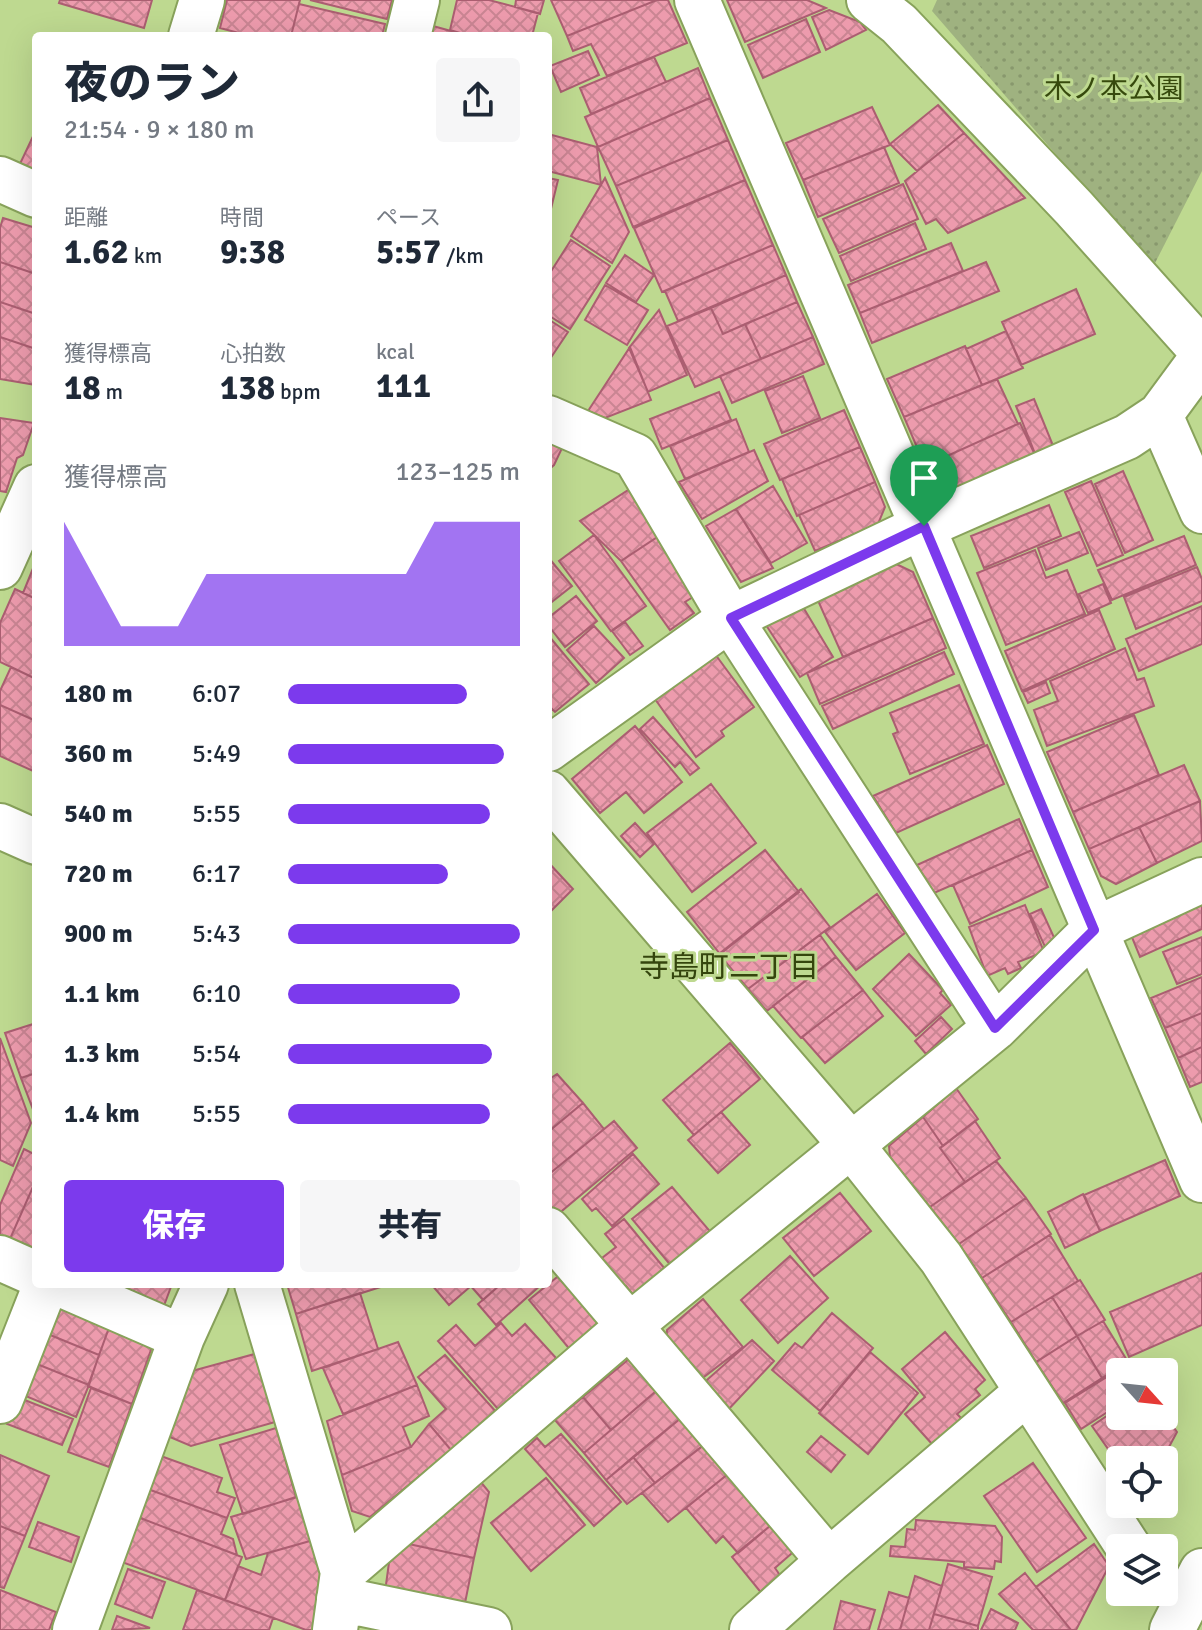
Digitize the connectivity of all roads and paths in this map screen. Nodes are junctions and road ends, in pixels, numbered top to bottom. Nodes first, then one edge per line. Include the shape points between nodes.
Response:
1 (202, 0) edge
2 (417, 0) edge
3 (697, 0) edge
4 (869, 0) edge
5 (192, 32) edge
6 (409, 32) edge
7 (0, 179) edge
8 (32, 193) edge
9 (1202, 351) edge
10 (1202, 358) edge
11 (1160, 415) junction
12 (552, 420) edge
13 (32, 496) edge
14 (1202, 511) edge
15 (924, 526) junction
16 (0, 567) edge
17 (731, 618) junction
18 (552, 746) edge
19 (552, 798) edge
20 (0, 826) edge
21 (32, 840) edge
22 (1202, 880) edge
23 (1094, 930) junction
24 (995, 1028) junction
25 (852, 1146) junction
26 (1202, 1180) edge
27 (552, 1235) edge
28 (0, 1258) edge
29 (32, 1272) edge
30 (44, 1288) edge
31 (69, 1288) edge
32 (204, 1288) edge
33 (258, 1288) edge
34 (629, 1326) junction
35 (182, 1337) junction
36 (1027, 1392) junction
37 (0, 1401) edge
38 (1120, 1534) edge
39 (829, 1561) junction
40 (1202, 1571) edge
41 (339, 1600) edge
42 (1169, 1614) edge
43 (75, 1630) edge
44 (489, 1630) edge
45 (752, 1630) edge

1 - 5 street
2 - 6 street
3 - 15 street
4 - 9 street via 899,24 1074,208
7 - 8 street
10 - 11 street
11 - 14 street
11 - 15 street via 1127,437
12 - 17 street via 635,456
13 - 16 street
15 - 17 street
15 - 23 street
17 - 18 street
17 - 24 street
19 - 25 street
20 - 21 street
22 - 23 street
23 - 24 street
23 - 26 street
24 - 25 street
25 - 34 street
25 - 36 street via 941,1258
27 - 34 street
28 - 29 street
30 - 37 street
31 - 35 street
32 - 35 street
33 - 41 street
34 - 39 street
34 - 41 street
35 - 43 street
36 - 38 street
36 - 39 street
39 - 45 street
40 - 42 street
41 - 44 street

